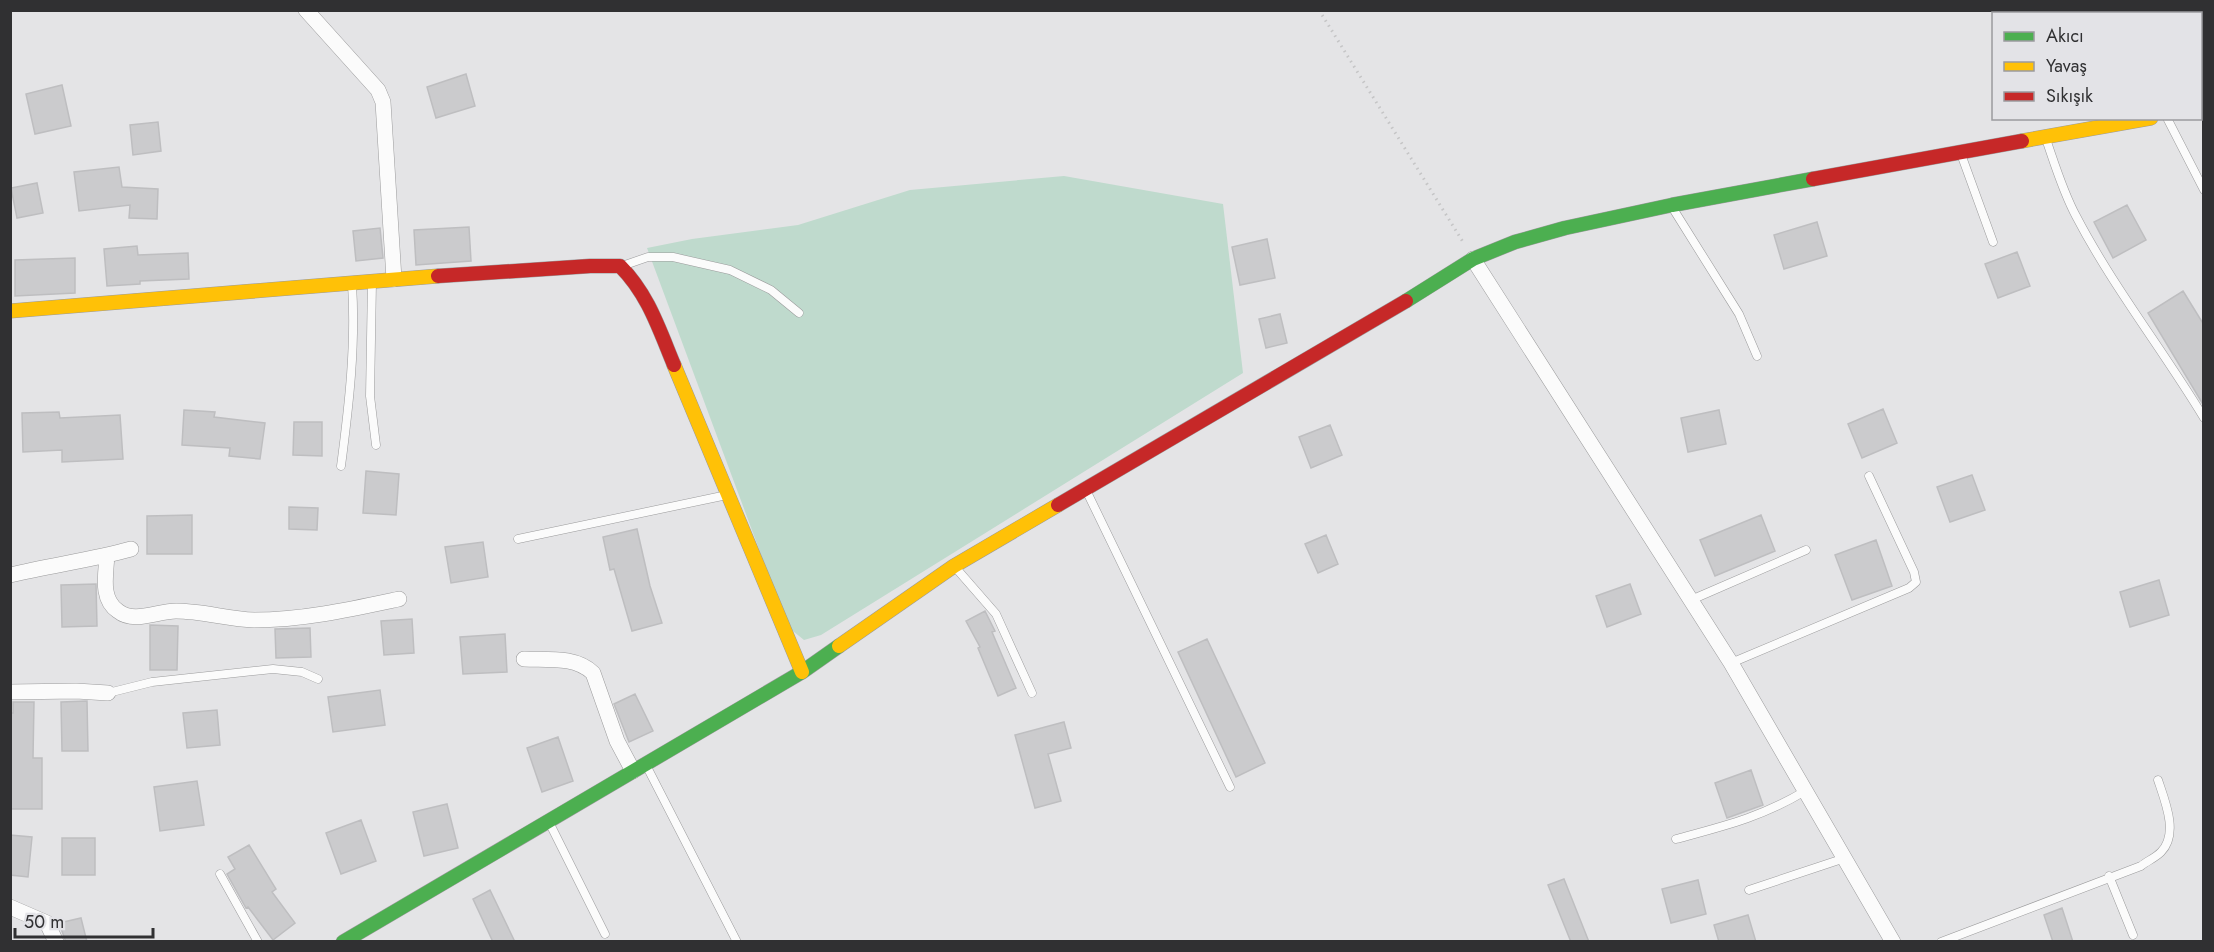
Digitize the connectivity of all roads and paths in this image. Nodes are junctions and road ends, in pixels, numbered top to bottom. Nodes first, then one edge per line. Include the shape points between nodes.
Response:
1 (306, 10) edge
2 (1319, 10) edge
3 (2140, 120) edge
4 (2168, 120) edge
5 (2046, 138) junction
6 (1961, 153) junction
7 (2204, 190) edge
8 (1671, 205) junction
9 (1993, 242) dead end
10 (1473, 259) junction
11 (620, 266) junction
12 (394, 279) junction
13 (372, 281) junction
14 (352, 282) junction
15 (10, 310) edge
16 (799, 313) dead end
17 (1757, 356) dead end
18 (2204, 418) edge
19 (376, 445) dead end
20 (341, 466) dead end
21 (1869, 476) dead end
22 (1086, 489) junction
23 (728, 495) junction
24 (518, 539) dead end
25 (131, 549) dead end
26 (1806, 550) dead end
27 (107, 555) junction
28 (954, 566) junction
29 (10, 576) edge
30 (399, 599) dead end
31 (1691, 600) junction
32 (524, 659) dead end
33 (1731, 663) junction
34 (802, 672) junction
35 (318, 679) dead end
36 (10, 692) edge
37 (108, 693) joint
38 (1032, 693) dead end
39 (639, 767) junction
40 (2158, 780) dead end
41 (1230, 787) dead end
42 (1805, 791) junction
43 (549, 821) junction
44 (1676, 839) dead end
45 (1845, 858) junction
46 (220, 874) dead end
47 (2109, 876) junction
48 (1749, 890) dead end
49 (10, 907) edge
50 (605, 934) dead end
51 (2133, 935) dead end
52 (352, 939) edge
53 (56, 942) edge
54 (258, 942) edge
55 (737, 942) edge
56 (1893, 942) edge
57 (1941, 942) edge

1 - 12 street via 378,90 383,102
2 - 10 path
3 - 5 street
4 - 7 lane
5 - 6 street
5 - 18 lane via 2076,216
6 - 8 street
6 - 9 lane
8 - 10 street via 1555,230
8 - 17 lane via 1739,314
10 - 22 street
10 - 31 street
11 - 12 street
11 - 16 lane via 648,257 673,257 730,270 771,290
11 - 23 street via 647,300
12 - 13 street
13 - 14 street
13 - 19 lane via 370,396
14 - 15 street
14 - 20 lane via 352,373
21 - 33 lane via 1916,582
22 - 28 street
22 - 41 lane
23 - 24 lane
23 - 34 street
25 - 27 street
26 - 31 lane
27 - 29 street
27 - 30 street via 109,603 118,612 132,617 175,611 253,620 337,613
28 - 34 street
28 - 38 lane via 996,614
31 - 33 street
32 - 39 street via 569,661 584,665 593,673 617,741
33 - 42 street
34 - 39 street
35 - 37 lane via 302,672 273,669 152,682
36 - 37 street
39 - 43 street
39 - 55 lane
40 - 47 lane via 2167,805 2169,837 2161,852 2141,866
42 - 44 lane via 1752,818
42 - 45 street
43 - 50 lane
43 - 52 street
45 - 48 lane
45 - 56 street
46 - 54 lane
47 - 51 lane
47 - 57 lane
49 - 53 street via 47,923

